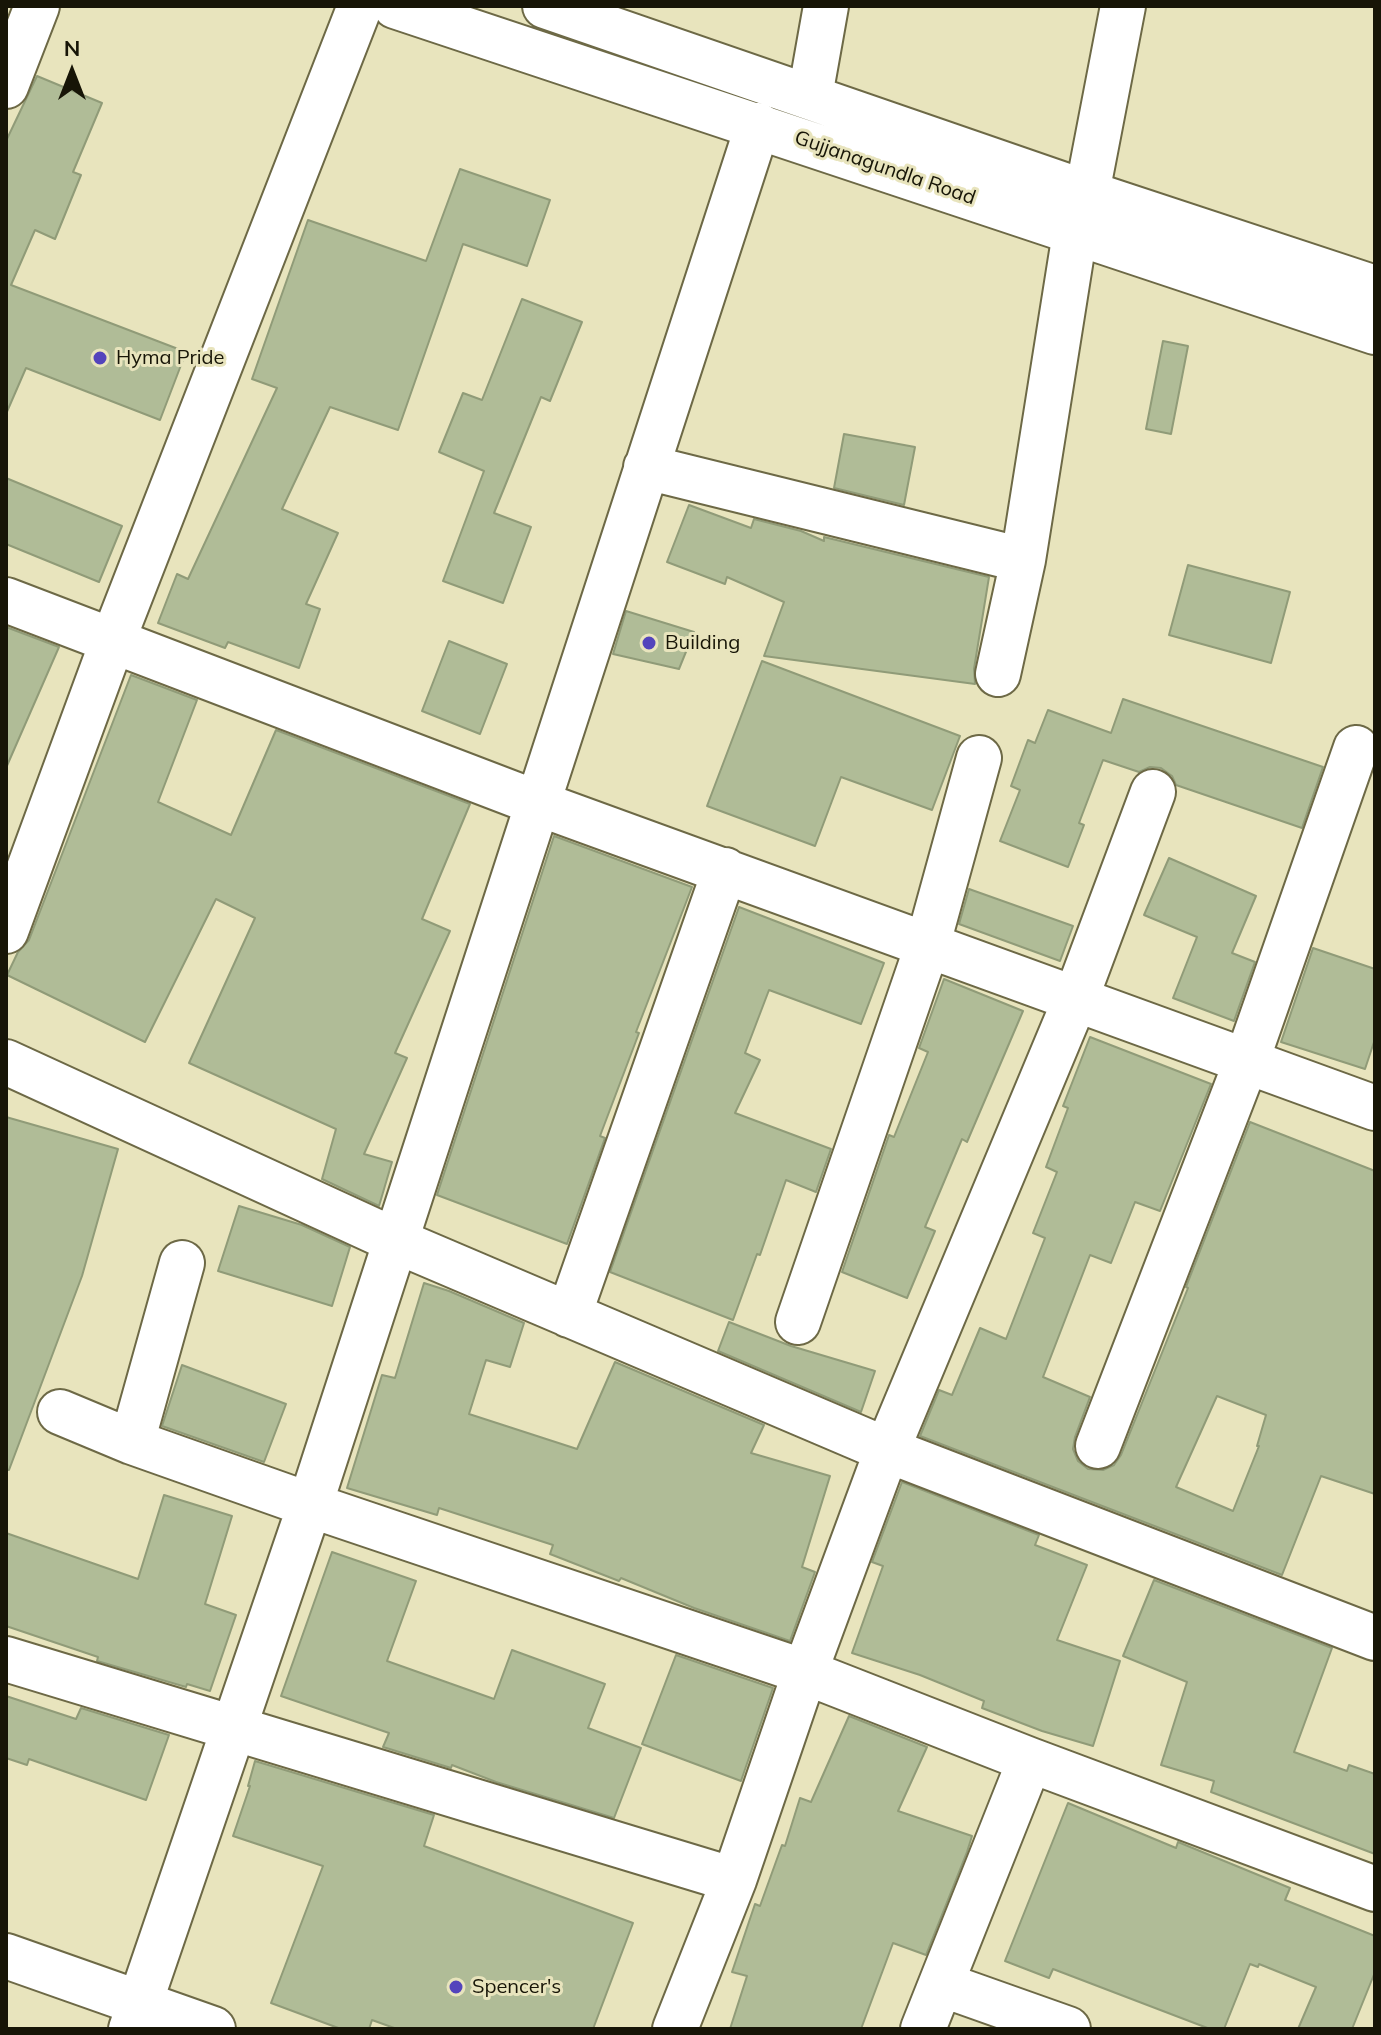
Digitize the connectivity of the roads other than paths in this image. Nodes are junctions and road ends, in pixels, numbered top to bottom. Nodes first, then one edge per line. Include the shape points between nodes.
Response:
1 (37, 6) edge
2 (360, 6) edge
3 (395, 6) edge
4 (545, 6) edge
5 (826, 6) edge
6 (1123, 6) edge
7 (6, 86) edge
8 (810, 96) junction
9 (758, 125) junction
10 (1081, 213) junction
11 (1375, 288) edge
12 (1375, 332) edge
13 (646, 467) junction
14 (1023, 560) junction
15 (6, 600) edge
16 (113, 640) junction
17 (998, 674) dead end
18 (1356, 748) dead end
19 (979, 758) dead end
20 (1153, 792) dead end
21 (537, 803) junction
22 (725, 870) junction
23 (6, 931) edge
24 (927, 947) junction
25 (1076, 998) junction
26 (1247, 1060) junction
27 (6, 1062) edge
28 (1375, 1108) edge
29 (394, 1240) junction
30 (182, 1263) dead end
31 (569, 1315) junction
32 (798, 1322) dead end
33 (60, 1412) dead end
34 (132, 1442) junction
35 (1098, 1446) dead end
36 (887, 1450) junction
37 (310, 1505) junction
38 (1375, 1638) edge
39 (6, 1659) edge
40 (805, 1672) junction
41 (233, 1730) junction
42 (1030, 1760) junction
43 (734, 1880) junction
44 (1375, 1889) edge
45 (6, 1956) edge
46 (941, 1984) junction
47 (136, 2016) edge
48 (213, 2029) edge
49 (675, 2029) edge
50 (923, 2029) edge
51 (1068, 2029) edge

1 - 7 street
2 - 16 street
3 - 9 street, Gujjanagundla Road
4 - 8 street, Gujjanagundla Road
5 - 8 street
6 - 10 street
8 - 10 street, Gujjanagundla Road
9 - 10 street, Gujjanagundla Road
9 - 13 street
10 - 11 street, Gujjanagundla Road
10 - 12 street, Gujjanagundla Road
10 - 14 street
13 - 14 street
13 - 21 street
14 - 17 street
15 - 16 street
16 - 21 street
16 - 23 street
18 - 26 street
19 - 24 street
20 - 25 street
21 - 22 street
21 - 29 street
22 - 24 street
22 - 31 street
24 - 25 street
24 - 32 street
25 - 26 street
25 - 36 street
26 - 28 street
26 - 35 street
27 - 29 street
29 - 31 street
29 - 37 street
30 - 34 street
31 - 36 street
33 - 34 street
34 - 37 street
36 - 38 street
36 - 40 street
37 - 40 street
37 - 41 street
39 - 41 street
40 - 42 street
40 - 43 street
41 - 43 street
41 - 47 street
42 - 44 street
42 - 46 street
43 - 49 street
45 - 47 street
46 - 50 street
46 - 51 street
47 - 48 street

